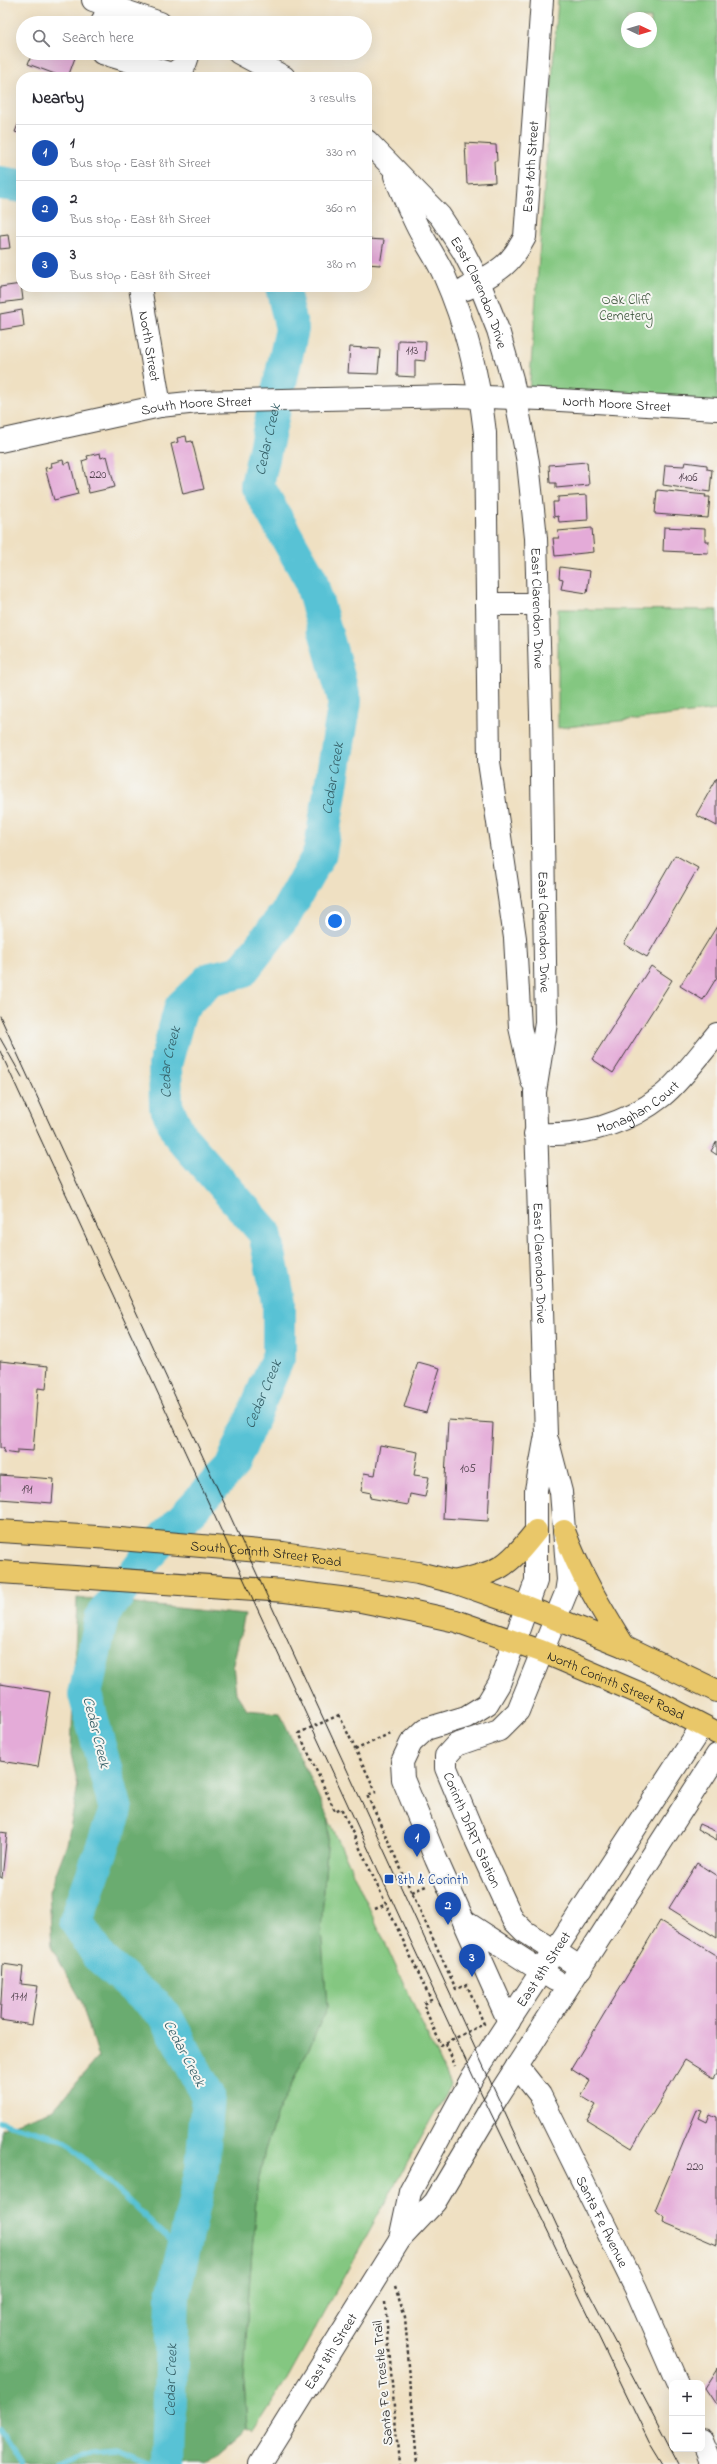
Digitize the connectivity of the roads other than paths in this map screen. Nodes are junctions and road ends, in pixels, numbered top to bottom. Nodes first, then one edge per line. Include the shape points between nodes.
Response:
1 (542, 0) edge
2 (104, 7) edge
3 (134, 16) edge
4 (145, 60) edge
5 (187, 60) edge
6 (252, 60) edge
7 (168, 72) edge
8 (175, 72) edge
9 (275, 72) edge
10 (372, 146) edge
11 (390, 162) junction
12 (479, 282) junction
13 (141, 292) edge
14 (453, 296) junction
15 (481, 397) junction
16 (517, 399) junction
17 (160, 406) junction
18 (717, 409) edge
19 (0, 441) edge
20 (487, 604) junction
21 (538, 604) junction
22 (717, 1034) edge
23 (535, 1092) junction
24 (535, 1134) junction
25 (546, 1435) junction
26 (0, 1531) edge
27 (536, 1531) junction
28 (564, 1531) junction
29 (0, 1572) edge
30 (454, 1582) junction
31 (526, 1607) junction
32 (555, 1619) junction
33 (514, 1640) junction
34 (624, 1646) junction
35 (541, 1651) junction
36 (717, 1691) edge
37 (712, 1725) edge
38 (717, 1755) edge
39 (464, 1921) junction
40 (556, 1951) junction
41 (581, 1968) junction
42 (543, 1971) junction
43 (567, 1988) junction
44 (509, 2022) junction
45 (517, 2066) junction
46 (400, 2238) junction
47 (676, 2380) edge
48 (705, 2447) edge
49 (260, 2464) edge
50 (712, 2464) edge

1 - 12 street, East 10th Street via 525,237 514,257
2 - 3 street
4 - 7 street
5 - 8 street via 185,65
6 - 9 street
10 - 11 street, East Clarendon Drive
11 - 12 street, East Clarendon Drive via 440,216
11 - 14 street, East Clarendon Drive via 416,224
12 - 14 street, East 10th Street
12 - 16 street, East Clarendon Drive via 498,330
13 - 17 street, North Street
14 - 15 street, East Clarendon Drive via 469,346
15 - 16 street, South Moore Street
15 - 17 street, South Moore Street
15 - 20 street, East Clarendon Drive via 485,433
16 - 18 street, North Moore Street
16 - 21 street, East Clarendon Drive via 528,462 536,538
17 - 19 street, South Moore Street
20 - 21 street
20 - 23 street, East Clarendon Drive via 489,762 515,938 520,1027
21 - 23 street, East Clarendon Drive via 546,1023
22 - 24 street, Monaghan Court via 663,1096 621,1122 592,1132
23 - 24 street, East Clarendon Drive
24 - 25 street, East Clarendon Drive
25 - 27 street, East Clarendon Drive via 536,1490
25 - 28 street, East Clarendon Drive via 561,1492
26 - 30 main road, South Corinth Street Road via 291,1554 418,1573
27 - 30 main road via 506,1565 490,1573
27 - 31 street, East Clarendon Drive via 536,1581
28 - 32 street, East Clarendon Drive via 568,1580 566,1593
28 - 34 main road via 578,1569 592,1596
29 - 33 main road via 284,1591 356,1600 456,1621
30 - 31 main road, South Corinth Street Road
31 - 32 main road
31 - 33 street, East Clarendon Drive
32 - 34 main road
32 - 35 street, East Clarendon Drive
33 - 35 main road, North Corinth Street Road
33 - 39 street via 499,1684 487,1704 466,1717 426,1729 411,1743 402,1762 403,1779
34 - 36 main road
35 - 37 main road, North Corinth Street Road
35 - 40 street, Corinth DART Station via 518,1711 499,1730 456,1745 446,1756 446,1768 513,1920 524,1931
37 - 40 street, East 8th Street
38 - 41 street, East 8th Street
39 - 42 street
39 - 44 street
40 - 41 street, Corinth DART Station
40 - 42 street, East 8th Street
41 - 43 street, East 8th Street
42 - 43 street
42 - 44 street, East 8th Street
43 - 45 street, East 8th Street
44 - 46 street, East 8th Street via 473,2076 410,2192
45 - 46 street, East 8th Street via 435,2202
45 - 47 street, Santa Fe Avenue via 540,2095 636,2289
46 - 49 street, East 8th Street
48 - 50 street

